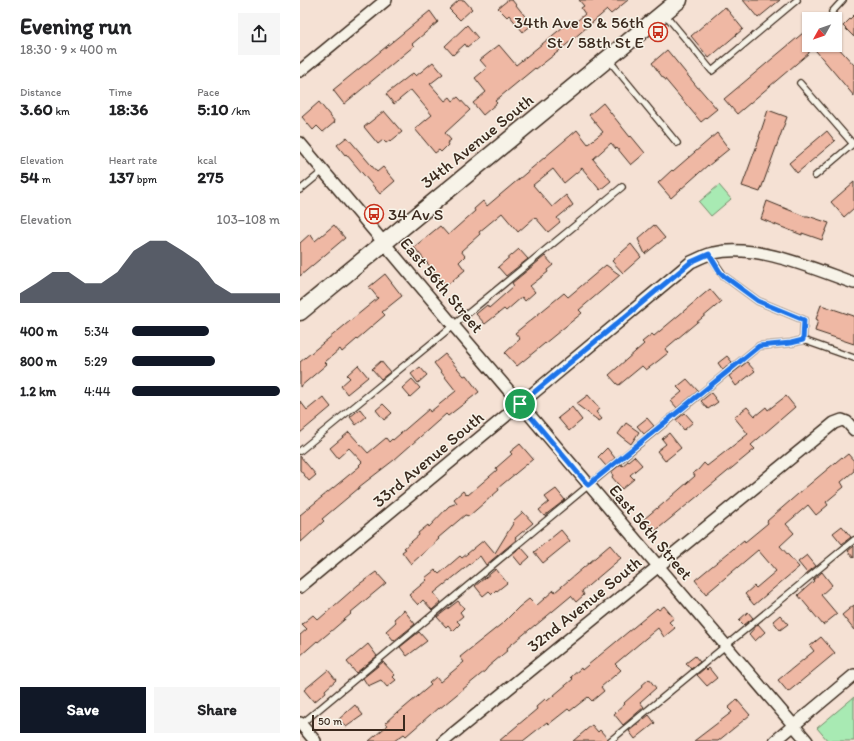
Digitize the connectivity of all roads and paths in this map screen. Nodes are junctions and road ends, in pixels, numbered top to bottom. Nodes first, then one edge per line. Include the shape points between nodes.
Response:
1 (386, 0) edge
2 (679, 0) edge
3 (797, 0) edge
4 (843, 0) edge
5 (832, 12) dead end
6 (664, 13) junction
7 (608, 59) junction
8 (300, 71) edge
9 (800, 83) dead end
10 (300, 143) edge
11 (677, 143) dead end
12 (853, 143) edge
13 (323, 171) junction
14 (815, 176) dead end
15 (622, 186) dead end
16 (300, 190) edge
17 (384, 243) junction
18 (709, 254) junction
19 (854, 283) edge
20 (300, 312) edge
21 (453, 326) junction
22 (803, 340) junction
23 (854, 358) edge
24 (520, 404) junction
25 (854, 430) edge
26 (300, 451) edge
27 (588, 485) junction
28 (854, 540) edge
29 (657, 566) junction
30 (300, 587) edge
31 (725, 646) junction
32 (854, 675) edge
33 (300, 724) edge
34 (794, 725) junction
35 (315, 741) edge
36 (444, 741) edge
37 (610, 741) edge
38 (775, 741) edge
39 (807, 741) edge

1 - 8 street
2 - 6 street, 34th Avenue South
3 - 6 lane via 712,71
4 - 5 lane
6 - 7 street, 34th Avenue South
7 - 11 lane
7 - 17 street, 34th Avenue South
9 - 12 lane
10 - 13 street, East 56th Street
12 - 14 lane
13 - 16 lane
13 - 17 street, East 56th Street
15 - 21 lane
17 - 20 street, 34th Avenue South
17 - 21 street, East 56th Street
18 - 19 street, 33rd Avenue South via 735,250 752,252
18 - 22 lane via 724,276 758,301 804,320
18 - 24 street, 33rd Avenue South via 691,262
21 - 24 street, East 56th Street
21 - 26 lane
22 - 23 lane
22 - 27 lane via 759,346
24 - 27 street, East 56th Street
24 - 30 street, 33rd Avenue South
25 - 29 street, 32nd Avenue South via 842,420 834,423
27 - 29 street, East 56th Street
27 - 33 lane
28 - 31 lane
29 - 31 street, East 56th Street
29 - 36 street, 32nd Avenue South
31 - 34 street, East 56th Street
31 - 37 lane
32 - 34 street
33 - 35 street
34 - 38 street
34 - 39 street, East 56th Street

